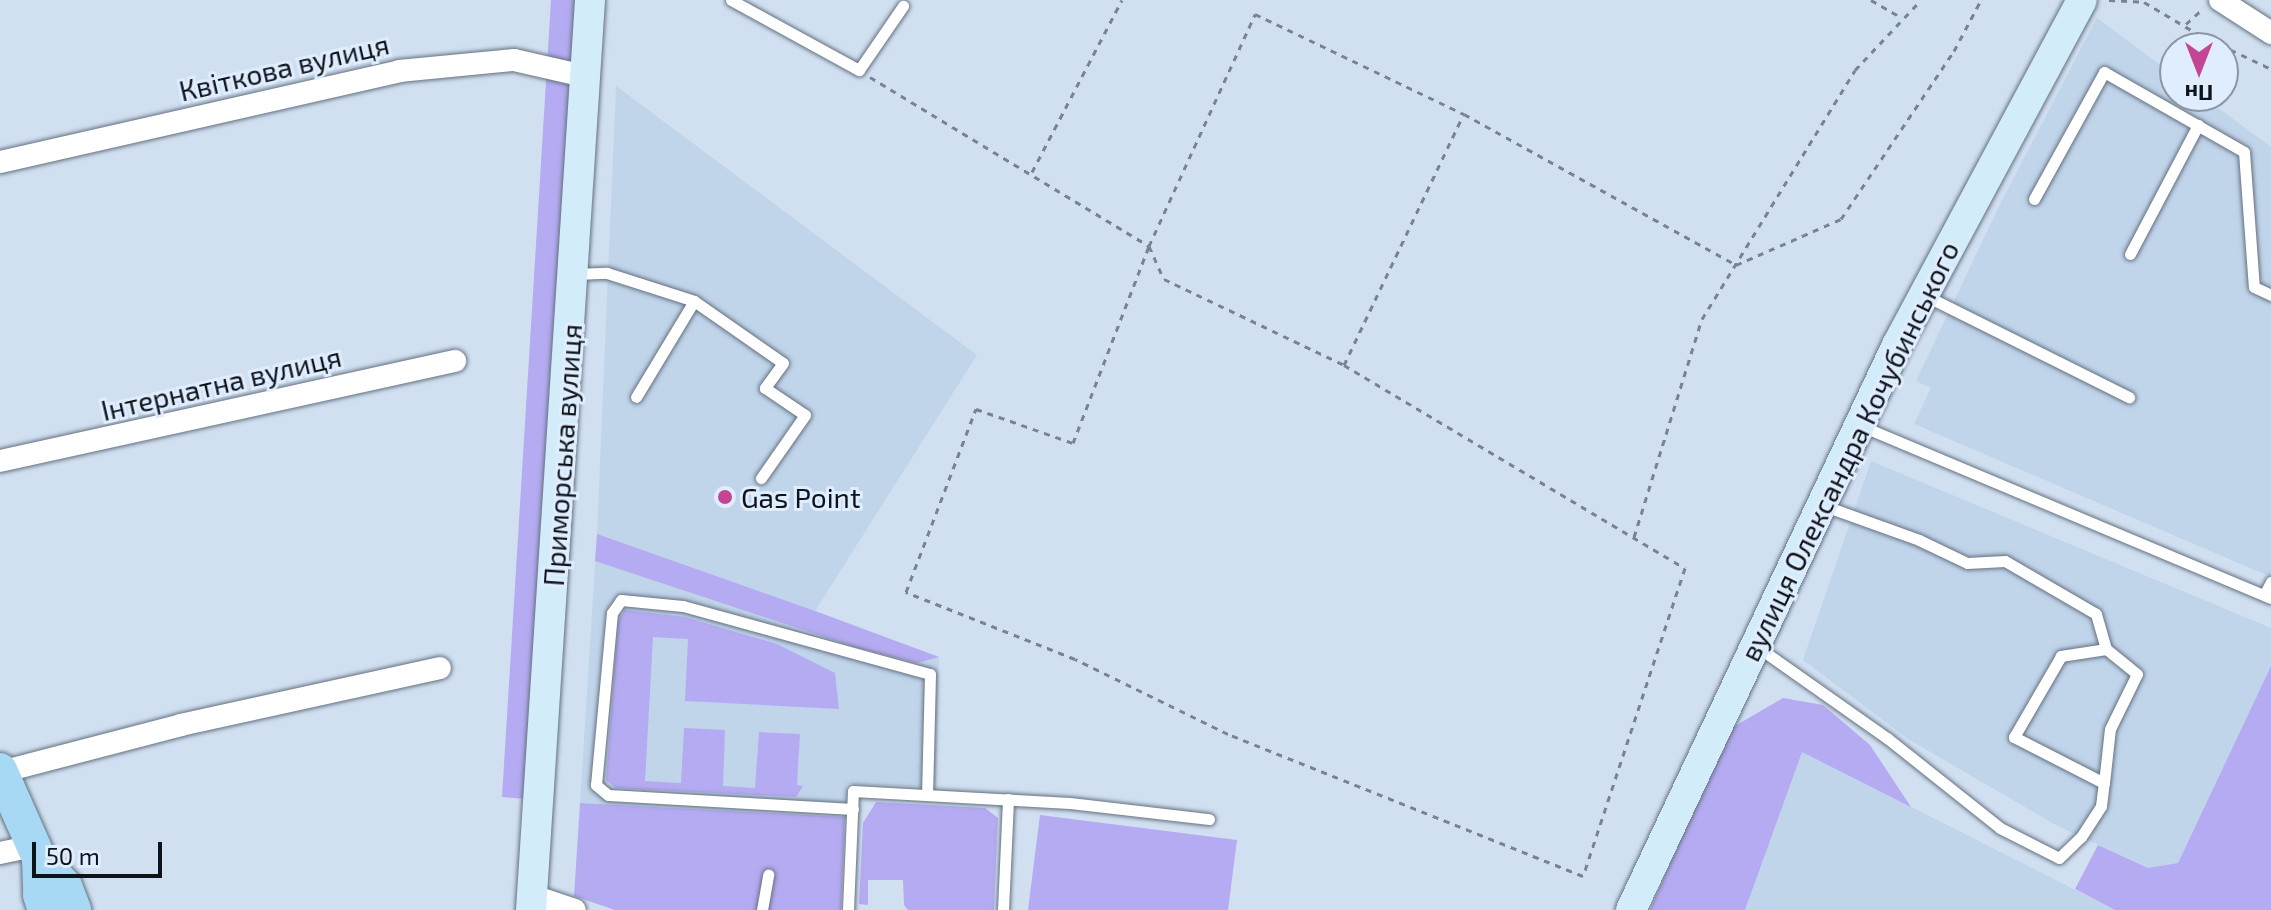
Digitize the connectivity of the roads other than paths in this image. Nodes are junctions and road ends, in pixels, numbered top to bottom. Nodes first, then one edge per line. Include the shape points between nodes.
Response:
1 (590, 0) edge
2 (731, 0) edge
3 (2082, 0) edge
4 (2220, 0) edge
5 (903, 6) dead end
6 (2271, 33) edge
7 (584, 76) junction
8 (2198, 125) junction
9 (0, 162) edge
10 (2034, 199) dead end
11 (2130, 254) dead end
12 (573, 274) junction
13 (1922, 294) junction
14 (2271, 295) edge
15 (694, 301) junction
16 (455, 361) dead end
17 (636, 397) dead end
18 (2129, 397) dead end
19 (1859, 425) junction
20 (0, 461) edge
21 (761, 478) dead end
22 (1822, 504) junction
23 (2271, 582) edge
24 (2268, 596) edge
25 (1753, 644) junction
26 (2106, 649) junction
27 (440, 668) dead end
28 (1, 771) edge
29 (2104, 783) junction
30 (927, 793) junction
31 (1008, 799) junction
32 (853, 809) junction
33 (1209, 819) dead end
34 (37, 852) junction
35 (0, 853) edge
36 (768, 875) dead end
37 (61, 902) edge
38 (532, 903) edge
39 (575, 910) edge
40 (762, 910) edge
41 (848, 910) edge
42 (1003, 910) edge
43 (1631, 910) edge

1 - 7 street, Приморська вулиця
2 - 5 lane via 859,70
3 - 13 street, вулиця Олександра Кочубинського
4 - 6 street
7 - 9 street, Квіткова вулиця via 514,60 399,71
7 - 12 street, Приморська вулиця
8 - 10 lane via 2104,72
8 - 11 lane
8 - 14 lane via 2244,152 2254,287
12 - 15 lane via 607,273
12 - 38 street, Приморська вулиця
13 - 18 lane
13 - 19 street, вулиця Олександра Кочубинського
15 - 17 lane
15 - 21 lane via 783,363 765,388 805,415
16 - 20 street, Інтернатна вулиця
19 - 22 street, вулиця Олександра Кочубинського
19 - 24 lane
22 - 25 street, вулиця Олександра Кочубинського
22 - 26 lane via 1967,563 2005,561 2096,614
23 - 24 lane
25 - 29 lane via 1887,738 2000,828 2059,858 2101,806
25 - 43 street, вулиця Олександра Кочубинського
26 - 29 lane via 2137,674 2110,729
26 - 29 lane via 2061,656 2014,737
27 - 28 street
28 - 34 main road
30 - 31 lane
30 - 32 lane via 853,791
30 - 32 lane via 930,674 683,606 621,600 612,613 596,785 608,795
31 - 33 lane
31 - 42 lane
32 - 41 lane
34 - 35 street
34 - 37 main road via 40,895
36 - 40 lane
38 - 39 street

